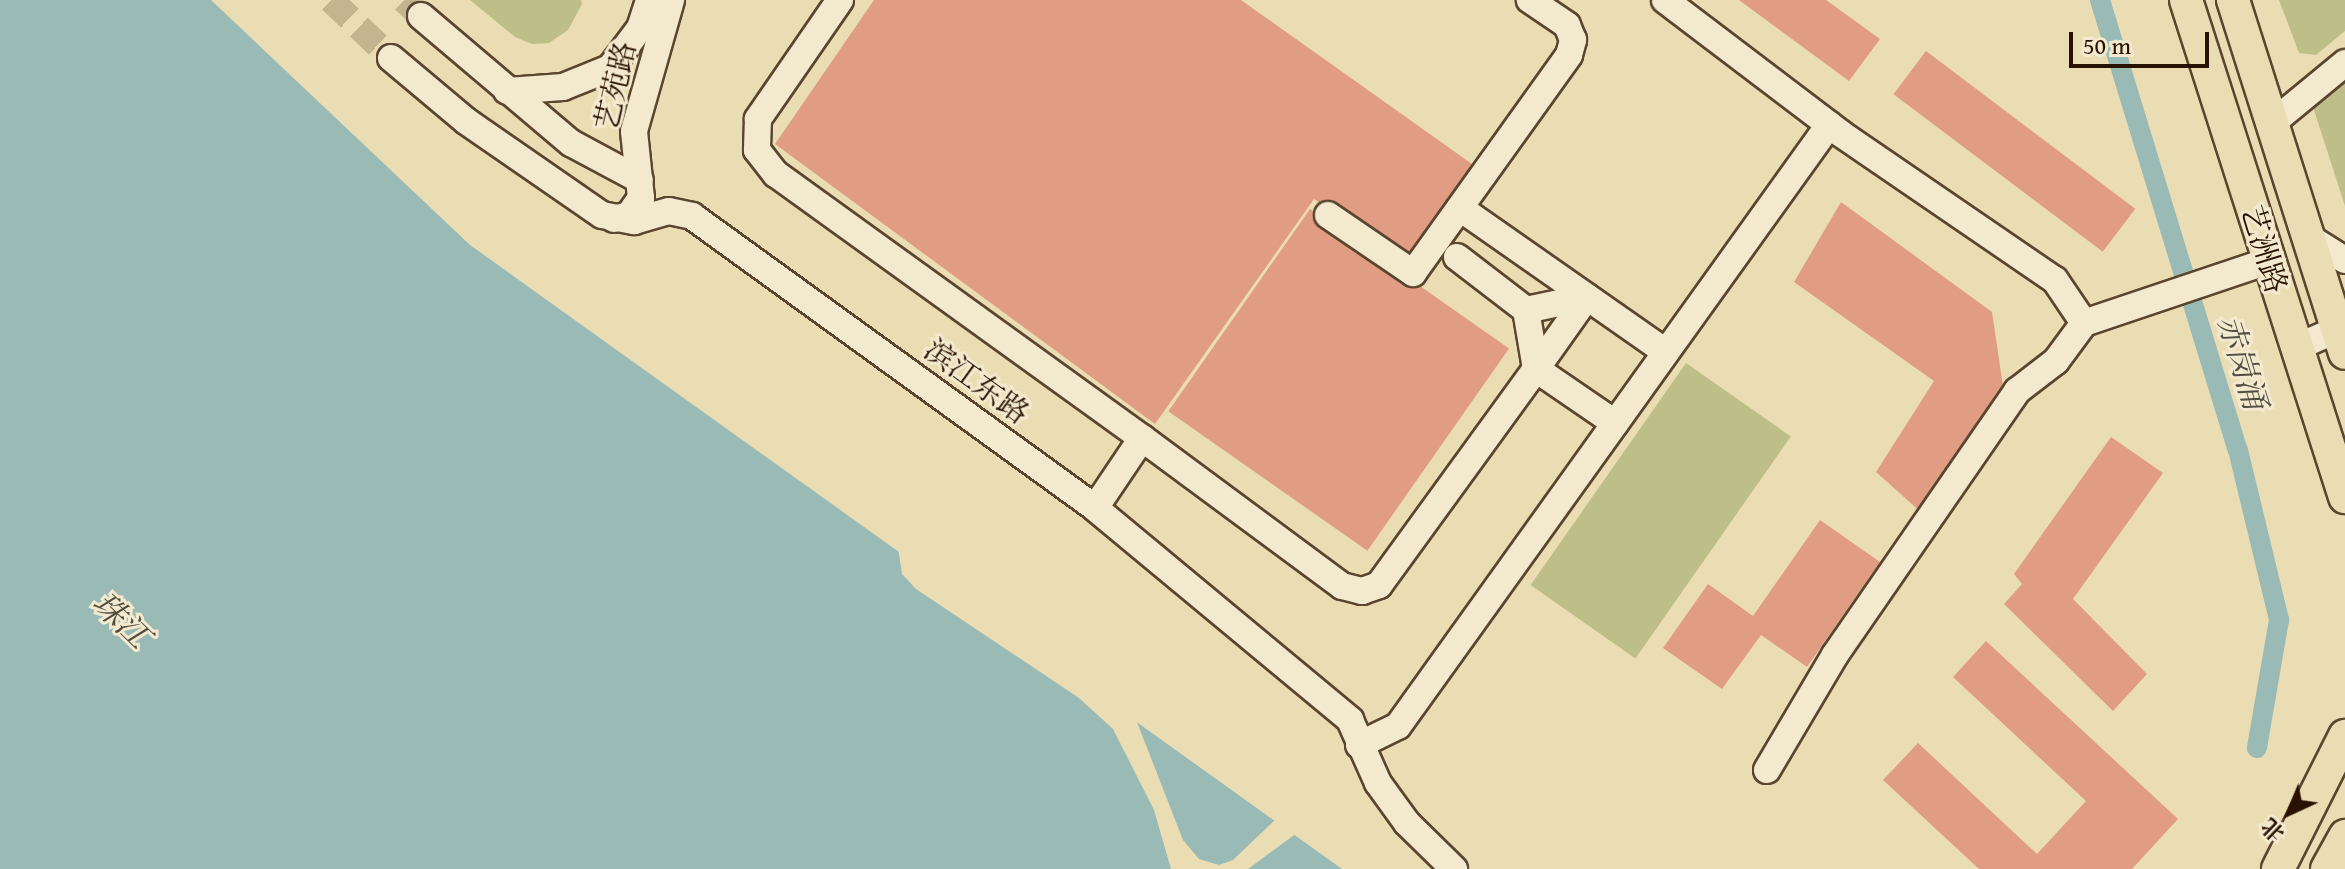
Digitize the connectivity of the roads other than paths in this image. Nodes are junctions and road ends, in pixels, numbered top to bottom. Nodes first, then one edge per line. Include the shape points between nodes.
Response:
1 (649, 0) edge
2 (671, 0) edge
3 (840, 0) edge
4 (1530, 0) edge
5 (1665, 0) edge
6 (2186, 0) edge
7 (2233, 0) edge
8 (421, 16) tunnel mouth
9 (391, 58) tunnel mouth
10 (2345, 63) edge
11 (507, 91) junction
12 (2271, 124) junction
13 (1829, 125) junction
14 (640, 180) junction
15 (1460, 208) junction
16 (1328, 215) dead end
17 (614, 219) junction
18 (2305, 235) junction
19 (1457, 257) dead end
20 (2345, 260) edge
21 (2268, 261) junction
22 (1587, 297) junction
23 (1526, 310) junction
24 (2084, 323) junction
25 (2342, 336) edge
26 (2295, 348) junction
27 (1666, 352) junction
28 (1536, 369) junction
29 (1615, 423) junction
30 (1142, 438) junction
31 (2345, 497) edge
32 (1095, 508) junction
33 (2345, 736) edge
34 (1359, 745) junction
35 (1767, 770) dead end
36 (2345, 836) edge
37 (1454, 869) edge
38 (2278, 869) edge
39 (2327, 869) edge

1 - 11 street, 艺苑路 via 624,56 589,79
2 - 14 street, 艺苑路 via 634,131
3 - 30 street via 758,119 757,150 776,174
4 - 15 street via 1567,25 1573,40 1569,55
5 - 13 street
6 - 21 main road, 艺洲路
7 - 12 main road, 艺洲路
8 - 11 street
9 - 17 street via 512,155
10 - 12 street
11 - 14 street via 571,143
12 - 18 main road, 艺洲路
13 - 24 street via 2055,280
13 - 27 street
14 - 17 street via 637,207
15 - 16 street via 1413,273
15 - 22 street
17 - 32 street, 滨江东路 via 634,221 669,211 692,216
18 - 20 street
18 - 25 main road, 艺洲路
19 - 23 street
21 - 24 street
21 - 26 main road, 艺洲路
22 - 23 street
22 - 27 street
22 - 28 street
23 - 28 street
24 - 35 street via 2056,361 2017,391 1835,655
25 - 26 street
26 - 31 main road, 艺洲路
27 - 29 street
28 - 29 street
28 - 30 street via 1379,585 1362,591 1342,586
29 - 34 street via 1398,726
30 - 32 street
32 - 34 street, 滨江东路 via 1350,720
33 - 38 main road
34 - 37 street, 滨江东路 via 1366,765 1407,823
36 - 39 main road

